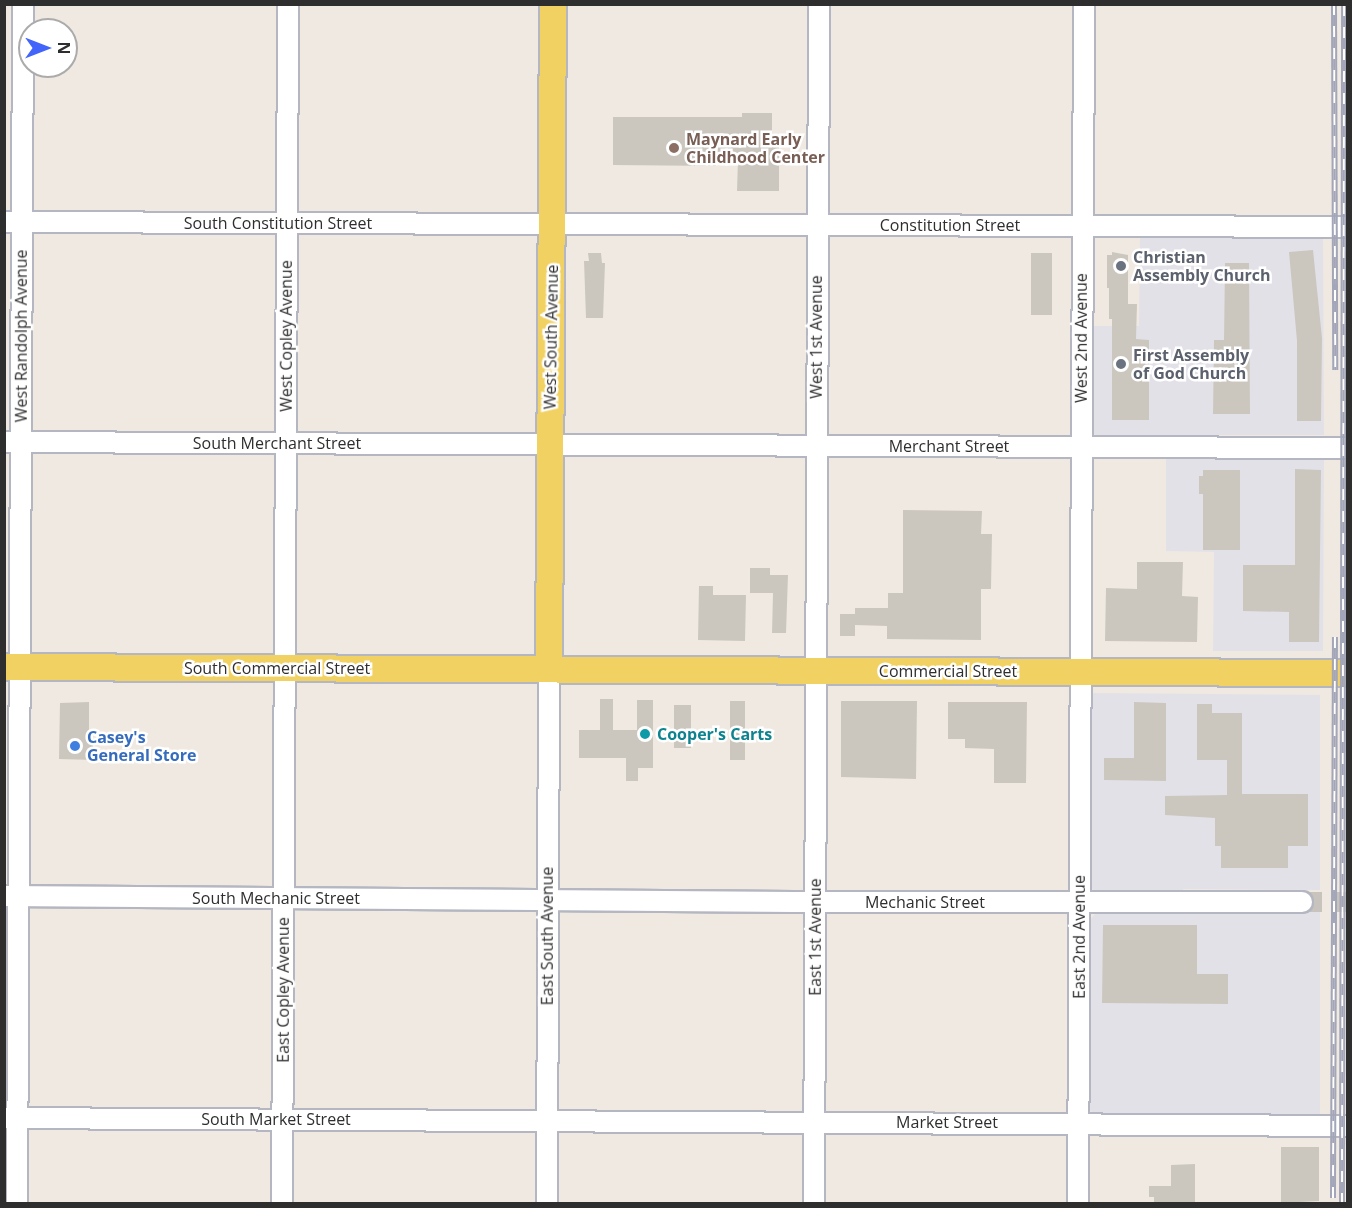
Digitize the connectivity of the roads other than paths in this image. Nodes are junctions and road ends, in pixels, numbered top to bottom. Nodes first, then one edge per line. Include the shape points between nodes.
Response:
1 (23, 4) edge
2 (288, 4) edge
3 (553, 4) edge
4 (819, 4) edge
5 (1084, 4) edge
6 (13, 222) edge
7 (552, 222) junction
8 (286, 223) junction
9 (817, 224) junction
10 (1082, 226) junction
11 (1347, 227) edge
12 (12, 442) edge
13 (285, 443) junction
14 (550, 444) junction
15 (815, 445) junction
16 (1080, 447) junction
17 (1347, 448) edge
18 (12, 667) edge
19 (284, 668) junction
20 (549, 669) junction
21 (815, 670) junction
22 (1079, 671) junction
23 (1347, 673) edge
24 (12, 896) edge
25 (283, 898) junction
26 (547, 900) junction
27 (815, 902) junction
28 (1079, 902) junction
29 (1302, 902) tunnel mouth
30 (11, 1118) edge
31 (282, 1119) junction
32 (547, 1119) junction
33 (814, 1122) junction
34 (1078, 1123) junction
35 (1347, 1126) edge
36 (17, 1203) edge
37 (282, 1203) edge
38 (547, 1203) edge
39 (814, 1203) edge
40 (1078, 1203) edge

1 - 6 street, West Randolph Avenue
2 - 8 street, West Copley Avenue
3 - 7 main road, West South Avenue
4 - 9 street, West 1st Avenue
5 - 10 street, West 2nd Avenue
6 - 8 street, South Constitution Street
6 - 12 street, West Randolph Avenue
7 - 8 street, South Constitution Street
7 - 9 street, Constitution Street
7 - 14 main road, West South Avenue
8 - 13 street, West Copley Avenue
9 - 10 street, Constitution Street
9 - 15 street, West 1st Avenue
10 - 11 street, Constitution Street
10 - 16 street, West 2nd Avenue
12 - 13 street, South Merchant Street
12 - 18 street, West Randolph Avenue
13 - 14 street, South Merchant Street
13 - 19 street, West Copley Avenue
14 - 15 street, Merchant Street
14 - 20 main road, West South Avenue
15 - 16 street, Merchant Street
15 - 21 street, West 1st Avenue
16 - 17 street, Merchant Street
16 - 22 street, West 2nd Avenue
18 - 19 main road, South Commercial Street
18 - 24 street, West Randolph Avenue
19 - 20 main road, South Commercial Street
19 - 25 street, East Copley Avenue
20 - 21 main road, Commercial Street
20 - 26 street, East South Avenue
21 - 22 main road, Commercial Street
21 - 27 street, East 1st Avenue
22 - 23 main road, Commercial Street
22 - 28 street, East 2nd Avenue
24 - 25 street, South Mechanic Street
24 - 30 street, West Randolph Avenue
25 - 26 street, South Mechanic Street
25 - 31 street, East Copley Avenue
26 - 27 street, Mechanic Street
26 - 32 street, East South Avenue
27 - 28 street, Mechanic Street
27 - 33 street, East 1st Avenue
28 - 29 street, Mechanic Street
28 - 34 street, East 2nd Avenue
30 - 31 street, South Market Street
30 - 36 street, West Randolph Avenue
31 - 32 street, South Market Street
31 - 37 street, East Copley Avenue
32 - 33 street, Market Street
32 - 38 street, East South Avenue
33 - 34 street, Market Street
33 - 39 street, East 1st Avenue
34 - 35 street, Market Street
34 - 40 street, East 2nd Avenue

